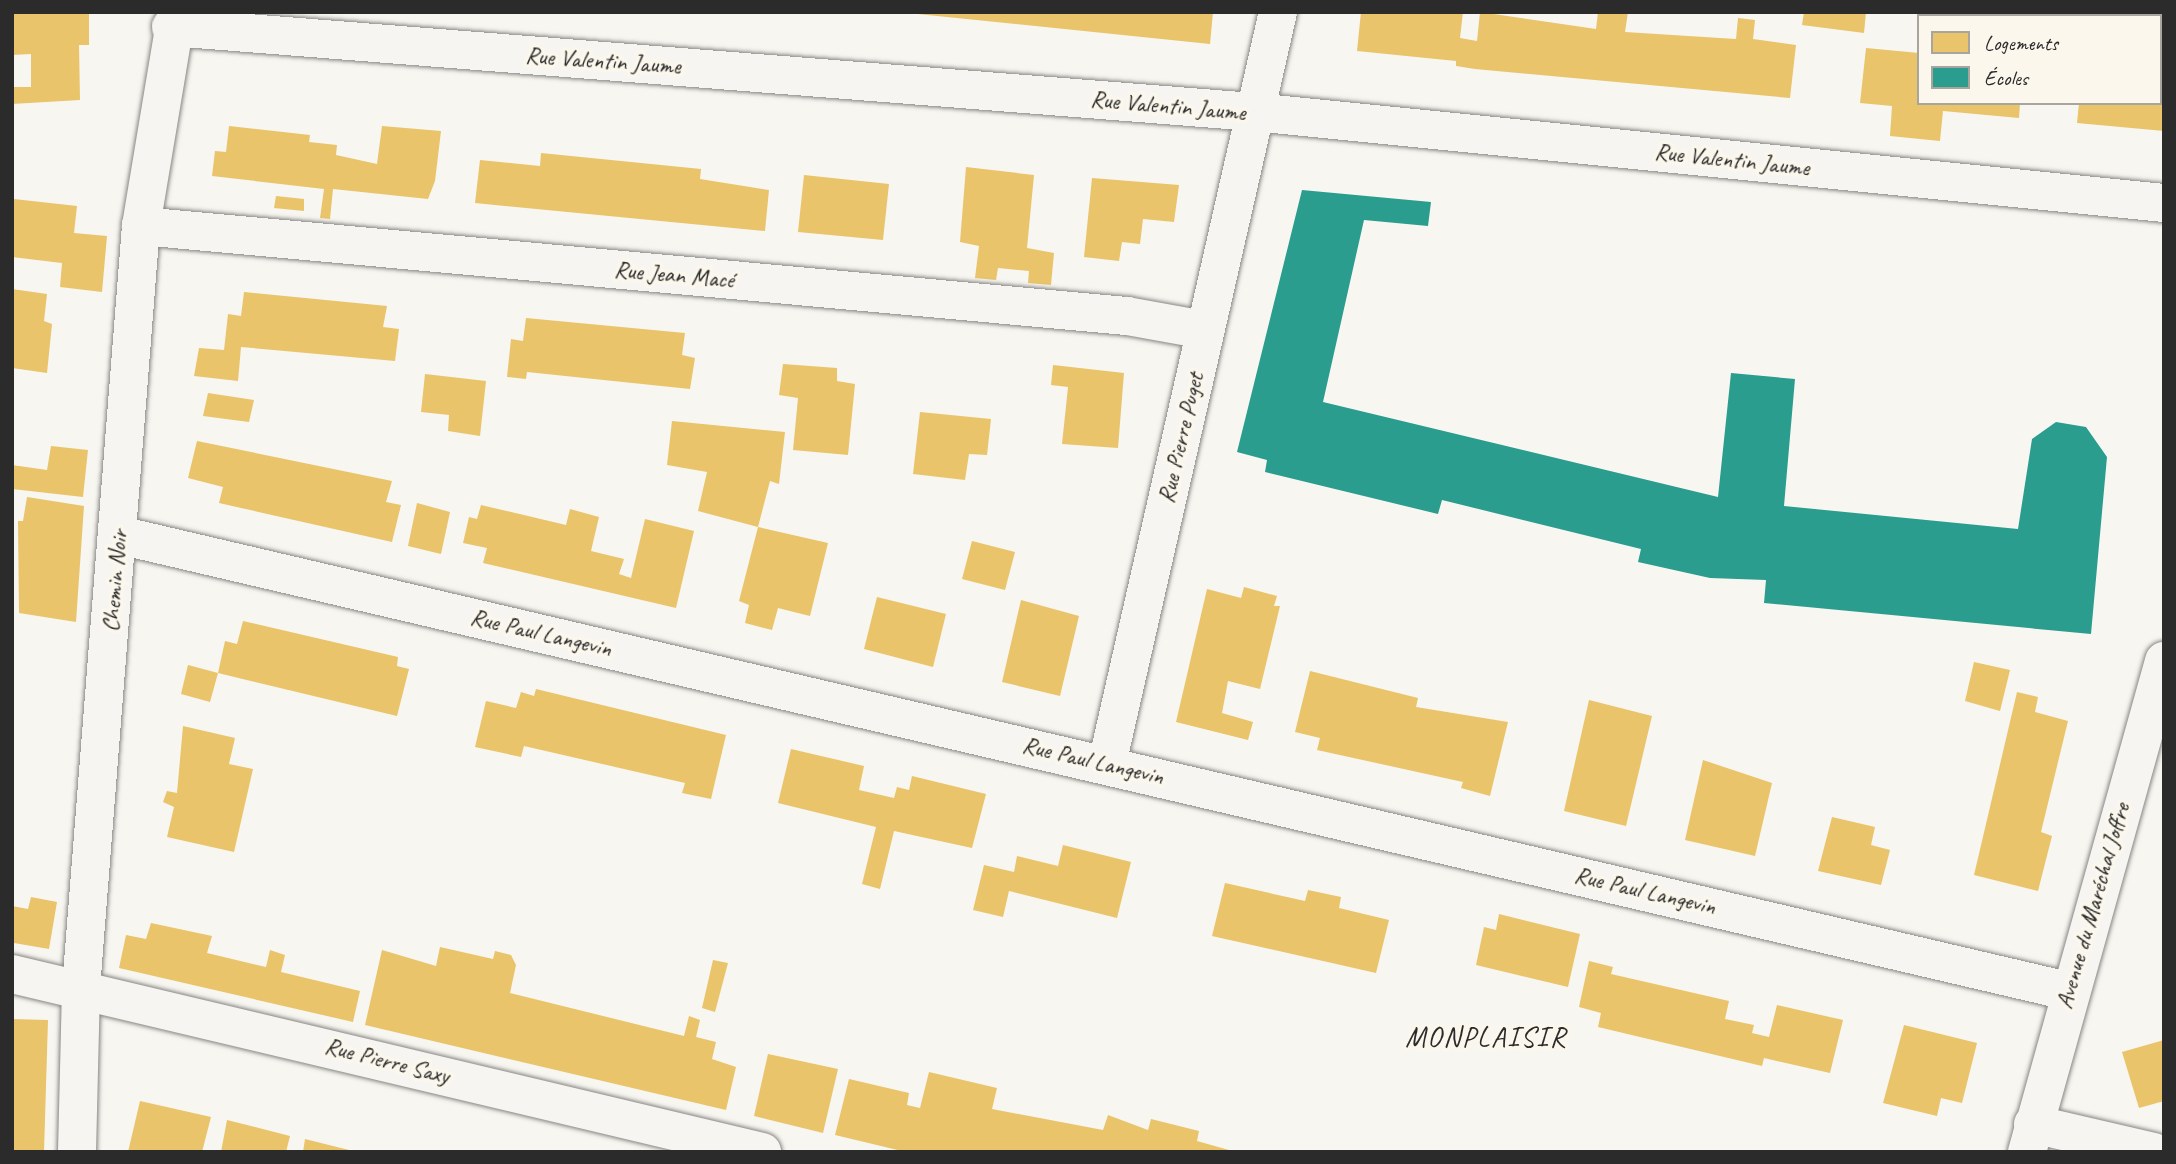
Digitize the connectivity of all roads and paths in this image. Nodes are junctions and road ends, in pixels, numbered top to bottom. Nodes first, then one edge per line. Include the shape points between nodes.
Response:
1 (1278, 12) edge
2 (174, 20) edge
3 (1254, 112) junction
4 (2164, 203) edge
5 (141, 226) junction
6 (1205, 330) junction
7 (119, 536) junction
8 (2164, 661) edge
9 (1107, 764) junction
10 (12, 974) edge
11 (81, 988) junction
12 (2067, 991) junction
13 (2030, 1138) edge
14 (77, 1152) edge
15 (762, 1152) edge
16 (2154, 1152) edge

1 - 3 street, Rue Pierre Puget
2 - 3 street, Rue Valentin Jaume
2 - 5 street, Chemin Noir
3 - 4 street, Rue Valentin Jaume
3 - 6 street, Rue Pierre Puget
5 - 6 street, Rue Jean Macé via 1127,316
5 - 7 street, Chemin Noir
6 - 9 street, Rue Pierre Puget
7 - 9 street, Rue Paul Langevin
7 - 11 street, Chemin Noir
8 - 12 street, Avenue du Maréchal Joffre
9 - 12 street, Rue Paul Langevin
10 - 11 street, Rue Pierre Saxy
11 - 14 street, Chemin Noir
11 - 15 street, Rue Pierre Saxy
12 - 13 street, Avenue du Maréchal Joffre
13 - 16 street

